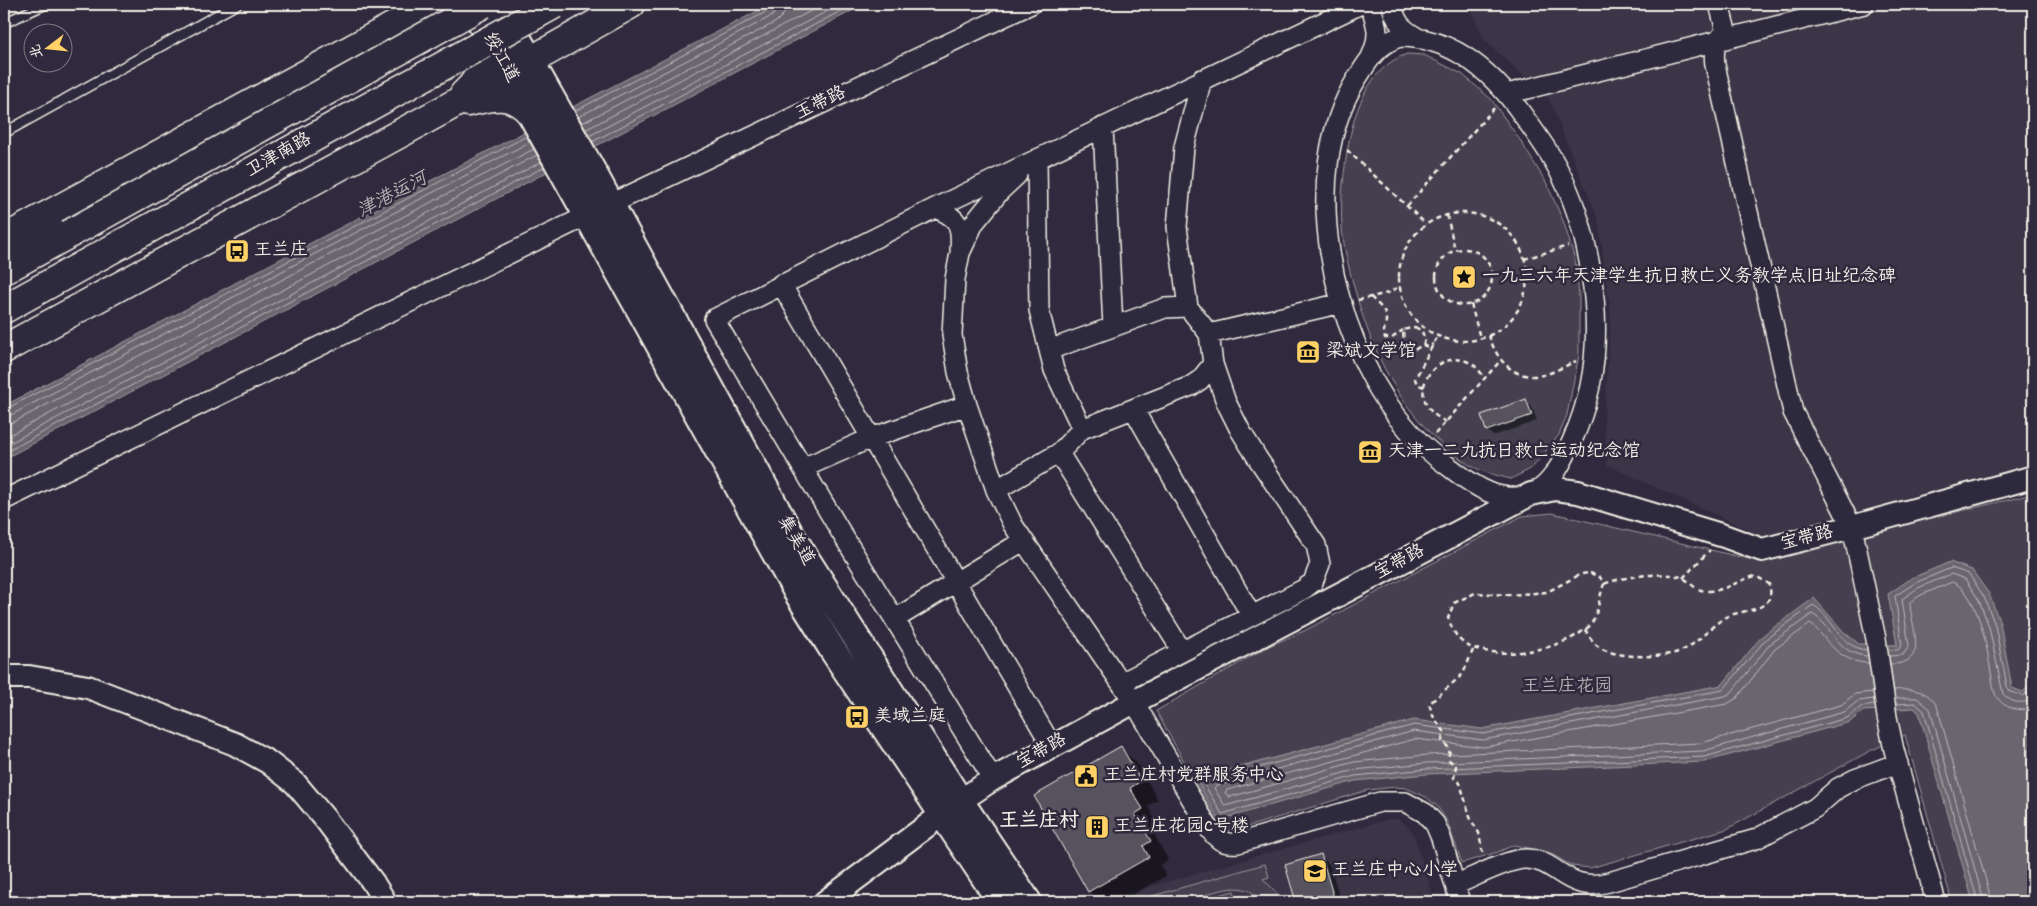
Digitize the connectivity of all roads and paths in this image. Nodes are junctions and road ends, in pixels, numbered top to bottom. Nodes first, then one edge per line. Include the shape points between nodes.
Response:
1 (46, 4) edge
2 (236, 4) edge
3 (434, 4) edge
4 (470, 4) edge
5 (483, 4) edge
6 (498, 4) edge
7 (555, 4) edge
8 (631, 4) edge
9 (1031, 4) edge
10 (1362, 4) edge
11 (1370, 4) edge
12 (1391, 4) edge
13 (1719, 4) edge
14 (1864, 4) edge
15 (416, 12) edge
16 (4, 23) edge
17 (489, 38) junction
18 (1418, 38) junction
19 (1716, 41) junction
20 (1371, 57) junction
21 (520, 67) junction
22 (1202, 79) junction
23 (1507, 94) junction
24 (542, 106) junction
25 (445, 109) junction
26 (1103, 127) junction
27 (4, 133) edge
28 (1332, 136) junction
29 (1033, 161) junction
30 (1407, 206) junction
31 (936, 208) junction
32 (599, 210) junction
33 (1447, 215) junction
34 (1426, 224) junction
35 (4, 239) edge
36 (1584, 242) junction
37 (1455, 250) junction
38 (960, 253) junction
39 (1524, 259) junction
40 (4, 270) edge
41 (782, 284) junction
42 (1400, 286) junction
43 (1371, 297) junction
44 (1342, 303) junction
45 (1471, 304) junction
46 (1188, 307) junction
47 (4, 309) edge
48 (1113, 327) junction
49 (1403, 330) junction
50 (1209, 334) junction
51 (1438, 335) junction
52 (1489, 335) junction
53 (1480, 338) junction
54 (1434, 344) junction
55 (1423, 345) junction
56 (4, 349) edge
57 (1049, 350) junction
58 (1594, 358) junction
59 (1501, 360) junction
60 (1213, 364) junction
61 (1485, 378) junction
62 (1424, 387) junction
63 (967, 405) junction
64 (1134, 410) junction
65 (1446, 422) junction
66 (1082, 430) junction
67 (872, 438) junction
68 (1424, 446) junction
69 (1059, 453) junction
70 (803, 468) junction
71 (2033, 477) edge
72 (996, 490) junction
73 (1532, 494) junction
74 (4, 500) edge
75 (1852, 528) junction
76 (1724, 536) junction
77 (1023, 541) junction
78 (1683, 578) junction
79 (955, 581) junction
80 (1604, 584) junction
81 (1251, 615) junction
82 (895, 620) junction
83 (1585, 629) junction
84 (1473, 650) dead end
85 (1182, 651) junction
86 (4, 677) edge
87 (1122, 683) junction
88 (1134, 702) junction
89 (1052, 746) junction
90 (1898, 763) junction
91 (993, 778) junction
92 (951, 808) junction
93 (1487, 872) junction
94 (1458, 894) edge
95 (385, 902) edge
96 (825, 902) edge
97 (1001, 902) edge
98 (1028, 902) edge
99 (1936, 902) edge

1 - 16 lane
2 - 27 lane
3 - 15 main road
4 - 17 main road, 绥江道
5 - 17 main road
5 - 40 main road, 卫津南路, bridge
6 - 21 main road, 绥江道
7 - 47 main road, 卫津南路, bridge
8 - 21 main road
9 - 32 street, 玉带路
10 - 22 street
11 - 20 street via 1378,26 1377,42
12 - 18 street via 1404,30
13 - 19 street via 1726,31
14 - 19 street
15 - 17 main road via 451,17
15 - 35 main road
17 - 21 main road, 绥江道
17 - 25 main road via 485,64 477,80
18 - 20 street via 1393,39
18 - 23 street via 1439,43 1463,55
19 - 23 street
19 - 75 street via 1715,65 1792,412
20 - 28 street via 1347,95
21 - 24 main road, 绥江道
21 - 25 main road
22 - 26 street
22 - 46 street via 1184,148 1177,227
23 - 30 path
23 - 36 street via 1557,168 1573,204
24 - 25 main road via 500,97
24 - 32 main road, 集美道 via 589,164
24 - 32 main road, 集美道 via 566,178
25 - 56 main road
26 - 29 street
26 - 48 street
28 - 30 path
28 - 44 street via 1327,217
29 - 31 street
29 - 38 street via 1000,190 974,223
29 - 57 street via 1039,310
30 - 34 path
31 - 38 street via 959,225
31 - 41 street
32 - 74 street, 玉带路
32 - 92 main road, 集美道 via 798,594 834,652
33 - 34 path
33 - 37 path
33 - 39 path via 1469,213 1492,220 1511,235
34 - 42 path via 1404,252
36 - 39 path
36 - 58 street via 1595,313
37 - 45 path via 1439,264 1436,283 1450,302
37 - 45 path via 1478,252 1491,271 1492,282 1487,293
38 - 63 street via 952,335
39 - 52 path via 1527,280 1520,304 1505,325
41 - 67 street
41 - 70 street via 714,319
42 - 43 path
42 - 51 path via 1413,317
43 - 44 path
43 - 49 path via 1385,312 1385,338 1392,338
44 - 50 street
44 - 68 street via 1374,381 1397,417
45 - 53 path
46 - 48 street via 1165,308
46 - 50 street
48 - 57 street
49 - 55 path via 1415,327 1422,331 1426,341
49 - 55 path via 1404,343 1410,352
50 - 60 street
51 - 53 path via 1458,340
51 - 54 path
52 - 53 path
52 - 59 path
54 - 55 path
54 - 62 path via 1415,379
57 - 66 street via 1054,370
58 - 59 path via 1582,359 1541,375 1516,373
58 - 73 street via 1585,409 1570,446 1547,482
59 - 61 path
60 - 64 street via 1192,386
60 - 81 street via 1240,430 1316,545 1319,555 1320,564 1313,582
61 - 62 path via 1472,364 1452,360 1433,368
61 - 65 path
62 - 65 path via 1428,408
63 - 67 street
63 - 72 street
64 - 66 street
64 - 81 street
65 - 68 path
66 - 69 street
67 - 70 street
67 - 79 street
68 - 73 street via 1467,481 1489,493 1502,496
69 - 72 street
69 - 85 street
70 - 82 street
71 - 75 street, 宝带路
72 - 77 street
73 - 76 street, 宝带路 via 1554,489 1578,492
73 - 88 street, 宝带路
75 - 76 street, 宝带路 via 1762,550
75 - 90 street
76 - 78 path
77 - 79 street
77 - 87 street
78 - 80 path via 1633,576
78 - 83 path via 1693,587 1705,591 1725,588 1756,576 1769,584 1771,591 1764,605 1724,618 1698,641 1676,654 1611,653 1599,647
79 - 82 street
79 - 89 street
80 - 83 path via 1591,625
80 - 83 path via 1600,577 1590,573 1581,574 1548,592 1476,593 1454,603 1448,618 1458,638 1467,645 1494,652 1522,652 1552,646
81 - 85 street
82 - 91 street
84 - 93 path via 1463,674 1429,704 1444,731 1442,741 1450,749 1448,759 1456,766 1454,778 1460,784 1471,820 1479,833
85 - 87 street
86 - 95 street via 29,677 88,687 236,744 268,762 295,783 326,820
87 - 88 street
88 - 89 street, 宝带路
88 - 94 street via 1208,827 1221,842 1238,843 1380,802 1405,802 1426,813 1435,824
89 - 91 street, 宝带路
90 - 93 street via 1854,779 1815,808 1756,839 1599,885 1582,885 1531,860 1522,859
90 - 99 street
91 - 92 street, 宝带路
92 - 96 street, 宝带路
92 - 97 main road, 集美道
92 - 98 main road, 集美道
93 - 94 street

